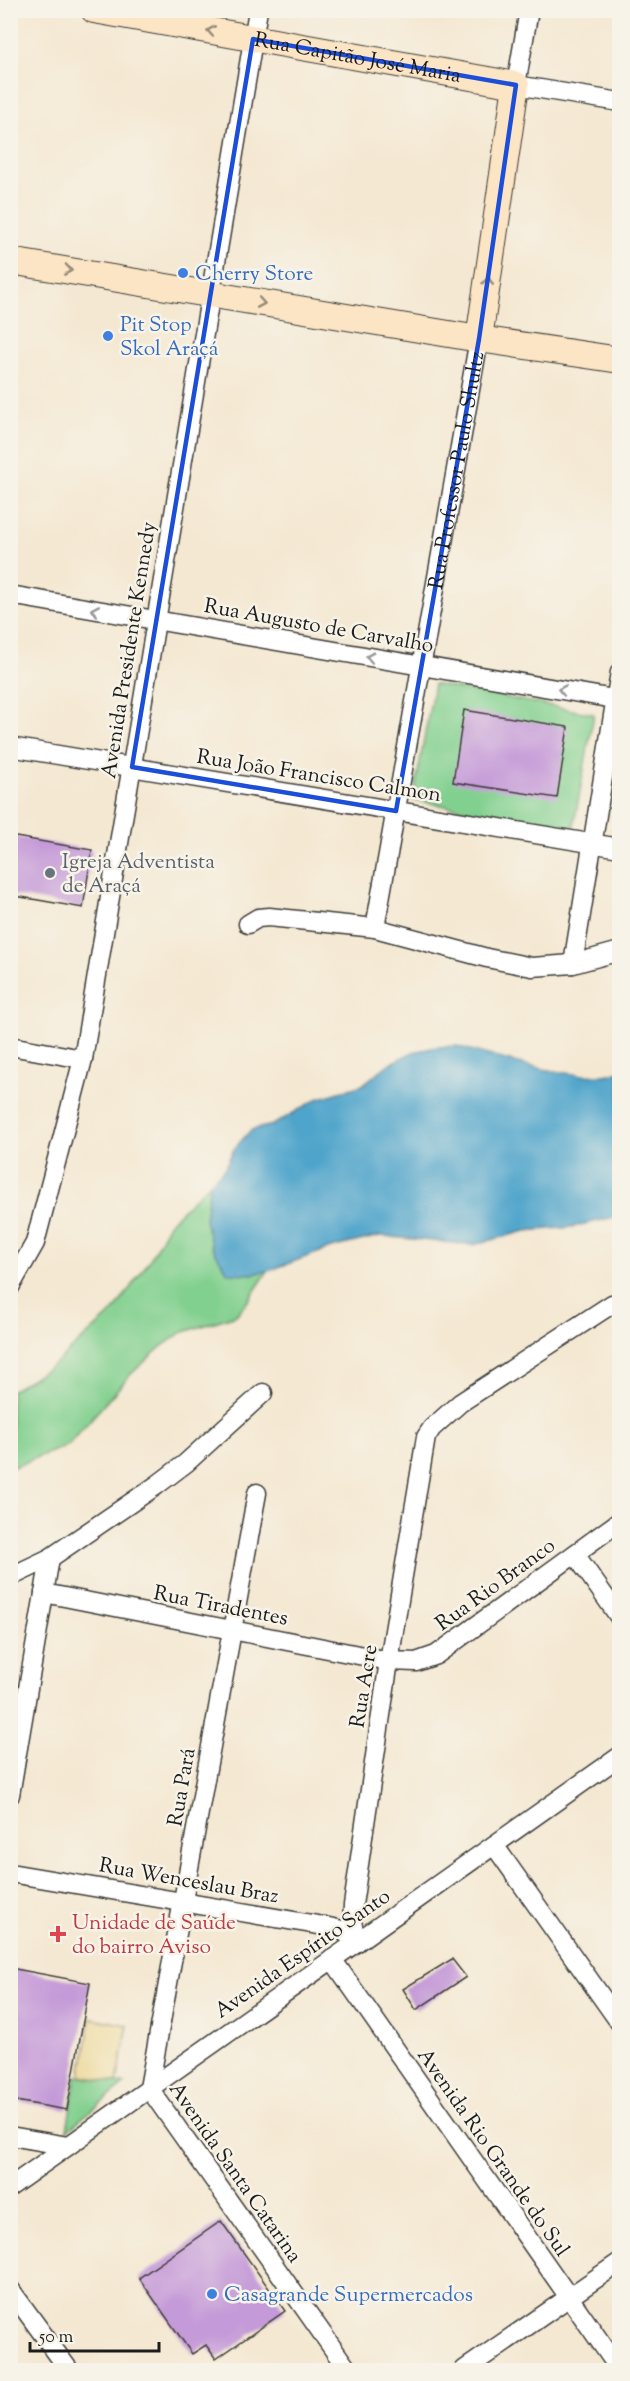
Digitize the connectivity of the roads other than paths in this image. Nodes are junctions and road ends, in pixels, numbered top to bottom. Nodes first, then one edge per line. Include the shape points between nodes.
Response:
1 (94, 10) edge
2 (258, 10) edge
3 (529, 10) edge
4 (253, 39) junction
5 (516, 85) junction
6 (620, 102) edge
7 (10, 261) edge
8 (210, 294) junction
9 (479, 339) junction
10 (620, 360) edge
11 (10, 595) edge
12 (156, 620) junction
13 (422, 666) junction
14 (620, 672) edge
15 (617, 699) edge
16 (10, 747) edge
17 (132, 767) junction
18 (396, 811) junction
19 (592, 844) junction
20 (620, 848) edge
21 (248, 924) dead end
22 (375, 928) junction
23 (620, 951) edge
24 (573, 964) junction
25 (10, 1046) edge
26 (83, 1059) junction
27 (10, 1287) edge
28 (616, 1304) edge
29 (263, 1393) dead end
30 (257, 1493) dead end
31 (620, 1521) edge
32 (575, 1554) junction
33 (50, 1557) junction
34 (10, 1577) edge
35 (44, 1593) junction
36 (620, 1618) edge
37 (232, 1630) junction
38 (389, 1661) junction
39 (620, 1756) edge
40 (10, 1795) edge
41 (494, 1845) junction
42 (10, 1873) edge
43 (183, 1902) junction
44 (357, 1942) junction
45 (332, 1959) junction
46 (620, 2023) edge
47 (149, 2088) junction
48 (10, 2137) edge
49 (68, 2146) junction
50 (15, 2183) edge
51 (620, 2262) edge
52 (10, 2289) edge
53 (569, 2297) junction
54 (69, 2370) edge
55 (348, 2370) edge
56 (464, 2370) edge
57 (620, 2370) edge

4 -> 1 main road, Rua Capitão José Maria
2 - 4 street, Avenida Presidente Kennedy
3 - 5 street, Rua Professor Paulo Shultz
4 - 5 main road, Rua Capitão José Maria
4 - 8 street, Avenida Presidente Kennedy
5 - 6 street
9 -> 5 main road, Rua Professor Paulo Shultz
7 -> 8 main road
8 -> 9 main road
8 - 12 street, Avenida Presidente Kennedy
9 - 10 main road
9 - 13 street, Rua Professor Paulo Shultz
12 -> 11 street, Rua Augusto de Carvalho
13 -> 12 street, Rua Augusto de Carvalho
12 - 17 street, Avenida Presidente Kennedy
15 -> 13 street, Rua Augusto de Carvalho
13 - 18 street, Rua Professor Paulo Shultz
14 - 15 street
15 - 19 street
16 - 17 street, Rua João Francisco Calmon
17 - 18 street, Rua João Francisco Calmon
17 - 26 street, Avenida Presidente Kennedy
18 - 19 street, Rua João Francisco Calmon
18 - 22 street, Rua Professor Paulo Shultz
19 - 20 street, Rua João Francisco Calmon
19 - 24 street
21 - 22 street via 269,917
22 - 24 street via 532,967
23 - 24 street
25 - 26 street
26 - 27 street, Avenida Presidente Kennedy via 35,1244
28 - 38 street, Rua Acre via 460,1404 426,1437
29 - 33 street via 186,1463
30 - 37 street, Rua Pará
31 - 32 street, Rua Rio Branco
32 - 36 street
32 - 38 street, Rua Rio Branco via 436,1655 416,1662
33 - 34 street
33 - 35 street
35 - 37 street, Rua Tiradentes
35 - 40 street
37 - 38 street, Rua Tiradentes
37 - 43 street, Rua Pará
38 - 44 street, Rua Acre via 353,1905
39 - 41 street, Avenida Espírito Santo
41 - 44 street, Avenida Espírito Santo
41 - 46 street
42 - 43 street, Rua Wenceslau Braz
43 - 44 street, Rua Wenceslau Braz via 342,1930
43 - 47 street, Rua Pará
44 - 45 street, Avenida Espírito Santo
45 - 47 street, Avenida Espírito Santo
45 - 53 street, Avenida Rio Grande do Sul
47 - 49 street, Avenida Espírito Santo
47 - 55 street, Avenida Santa Catarina
48 - 49 street
48 - 50 street via 31,2155 30,2163
49 - 50 street, Avenida Espírito Santo
51 - 53 street
52 - 54 street
53 - 56 street
53 - 57 street, Avenida Rio Grande do Sul

